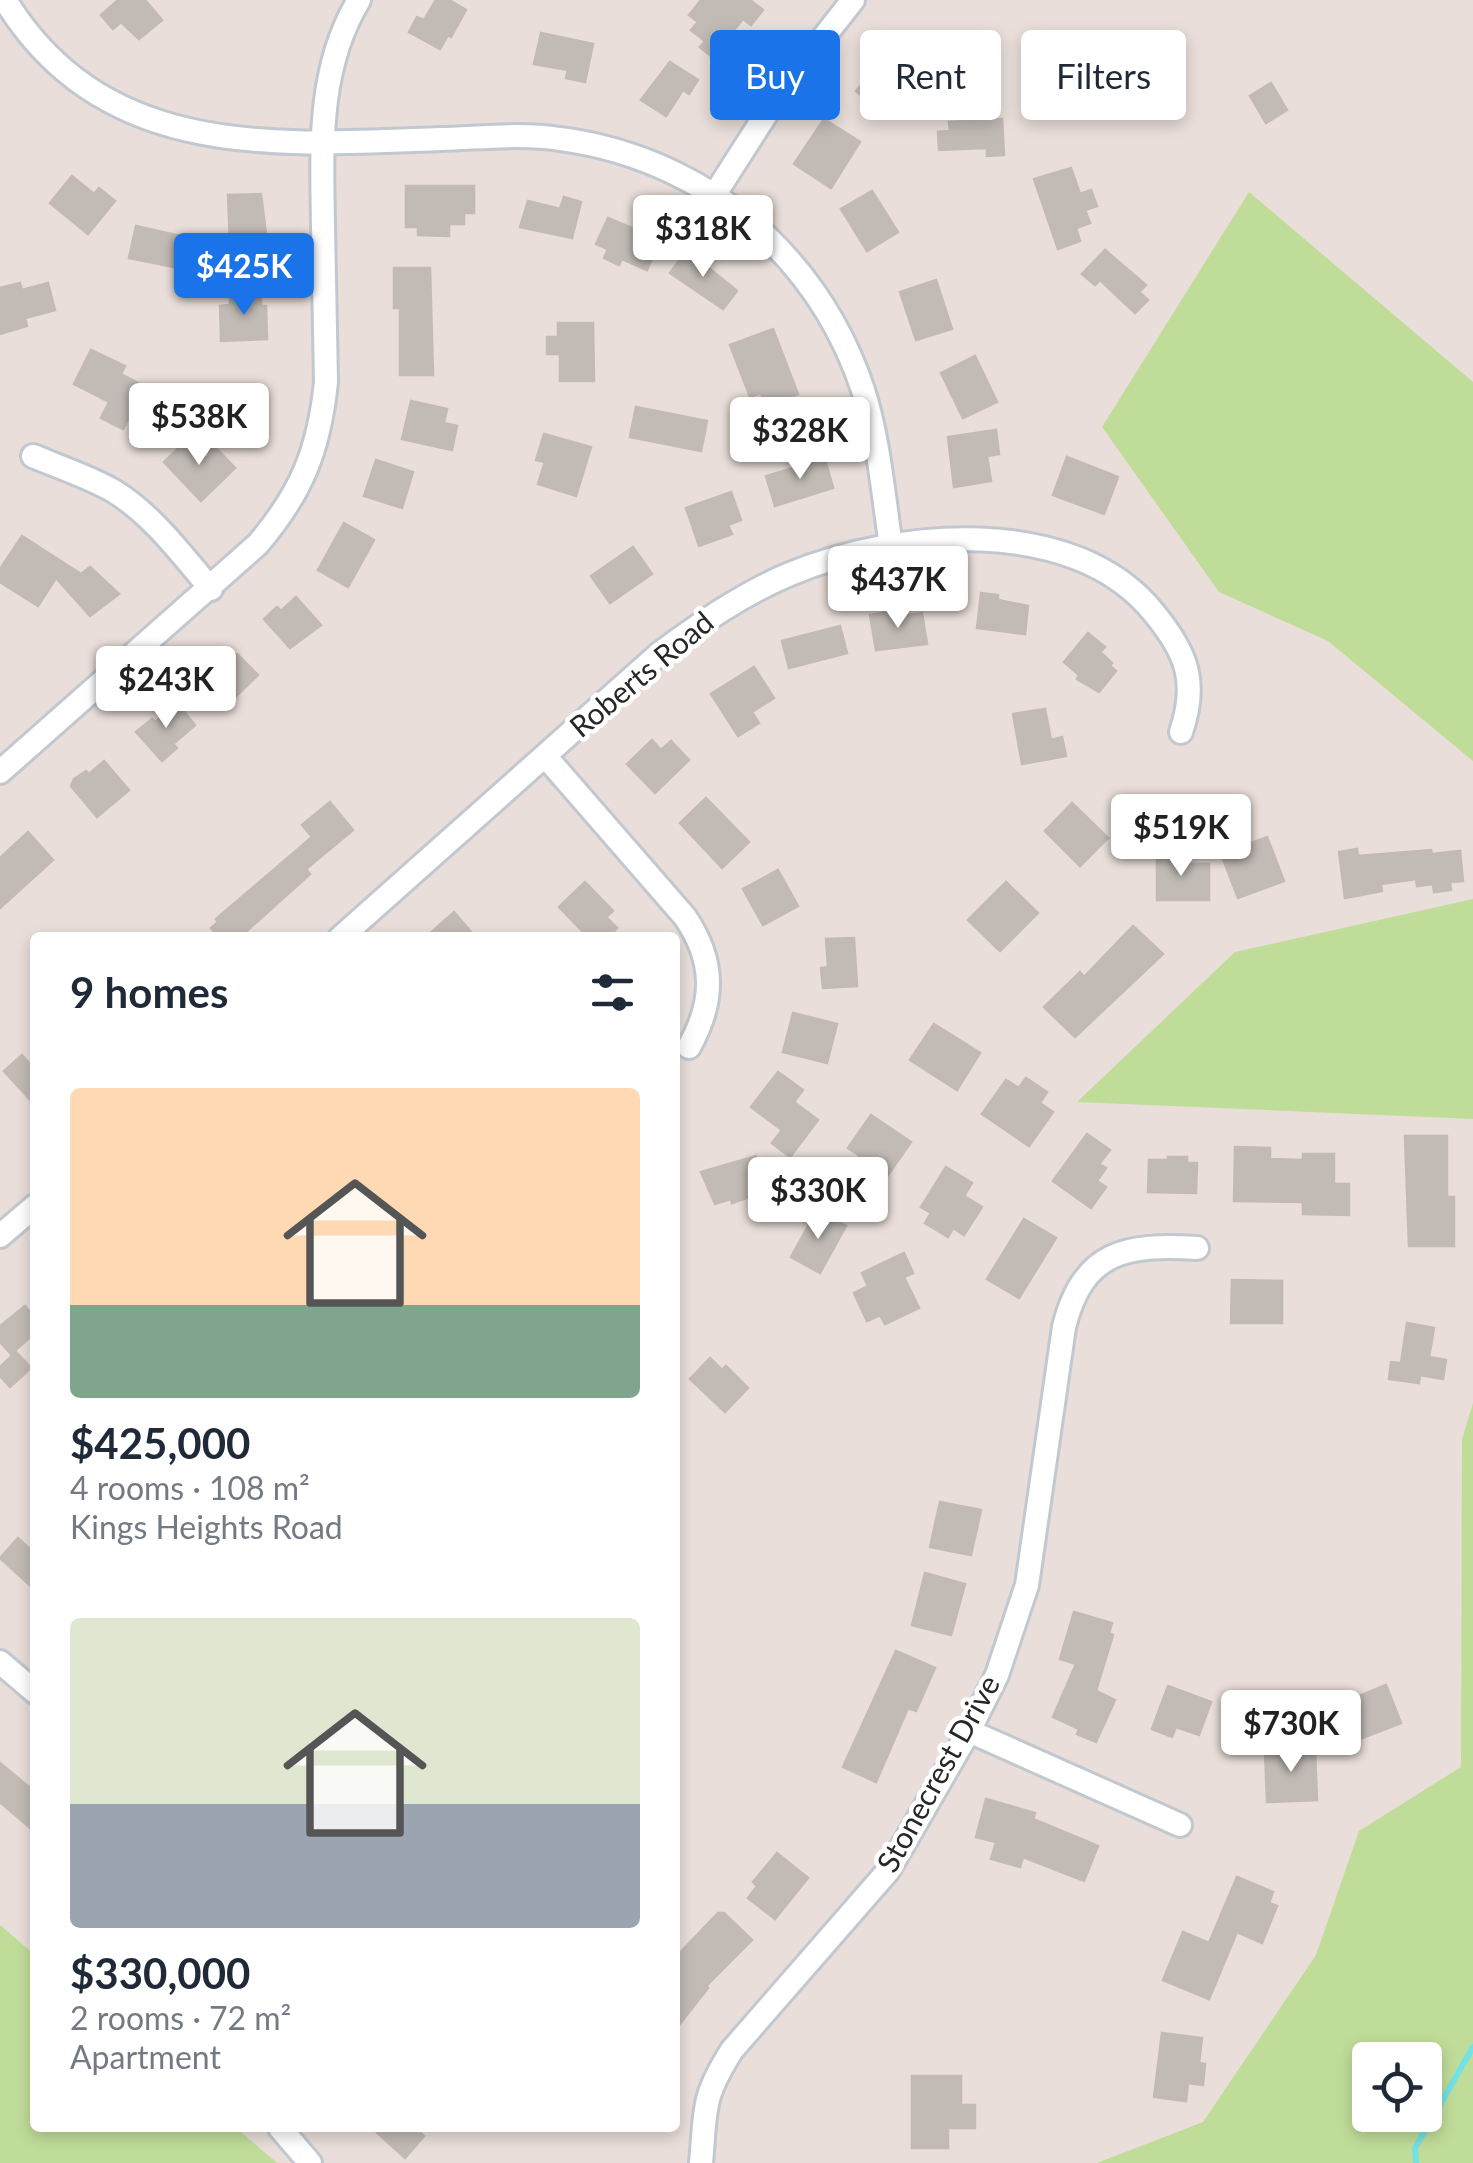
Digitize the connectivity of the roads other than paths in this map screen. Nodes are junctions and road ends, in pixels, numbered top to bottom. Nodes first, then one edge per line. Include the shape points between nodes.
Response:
1 (5, 0) edge
2 (358, 0) edge
3 (853, 0) edge
4 (322, 144) junction
5 (716, 194) junction
6 (32, 456) dead end
7 (891, 546) junction
8 (211, 589) junction
9 (1181, 732) dead end
10 (546, 756) junction
11 (0, 772) edge
12 (347, 932) edge
13 (689, 1047) dead end
14 (30, 1210) edge
15 (0, 1236) edge
16 (1197, 1248) dead end
17 (0, 1662) edge
18 (30, 1688) edge
19 (970, 1731) junction
20 (1180, 1825) dead end
21 (283, 2132) edge
22 (310, 2163) edge
23 (701, 2163) edge

1 - 4 street via 60,64 129,110 201,135
2 - 4 street via 332,61
3 - 5 street via 779,94
4 - 5 street via 559,138 631,155
4 - 8 street via 326,382 318,435 284,513
5 - 7 street via 779,249 847,350 873,431
6 - 8 street via 134,506
7 - 9 street, Roberts Road via 1028,544 1086,561 1120,582 1150,607 1181,655 1191,694
7 - 10 street, Roberts Road via 790,574 710,616
8 - 11 street
10 - 12 street, Roberts Road
10 - 13 street via 699,938 709,990
14 - 15 street
16 - 19 street, Stonecrest Drive via 1157,1245 1118,1253 1089,1273 1069,1304 1026,1585 997,1676
17 - 18 street
19 - 20 street
19 - 23 street, Stonecrest Drive via 888,1871 715,2077 706,2100
21 - 22 street

